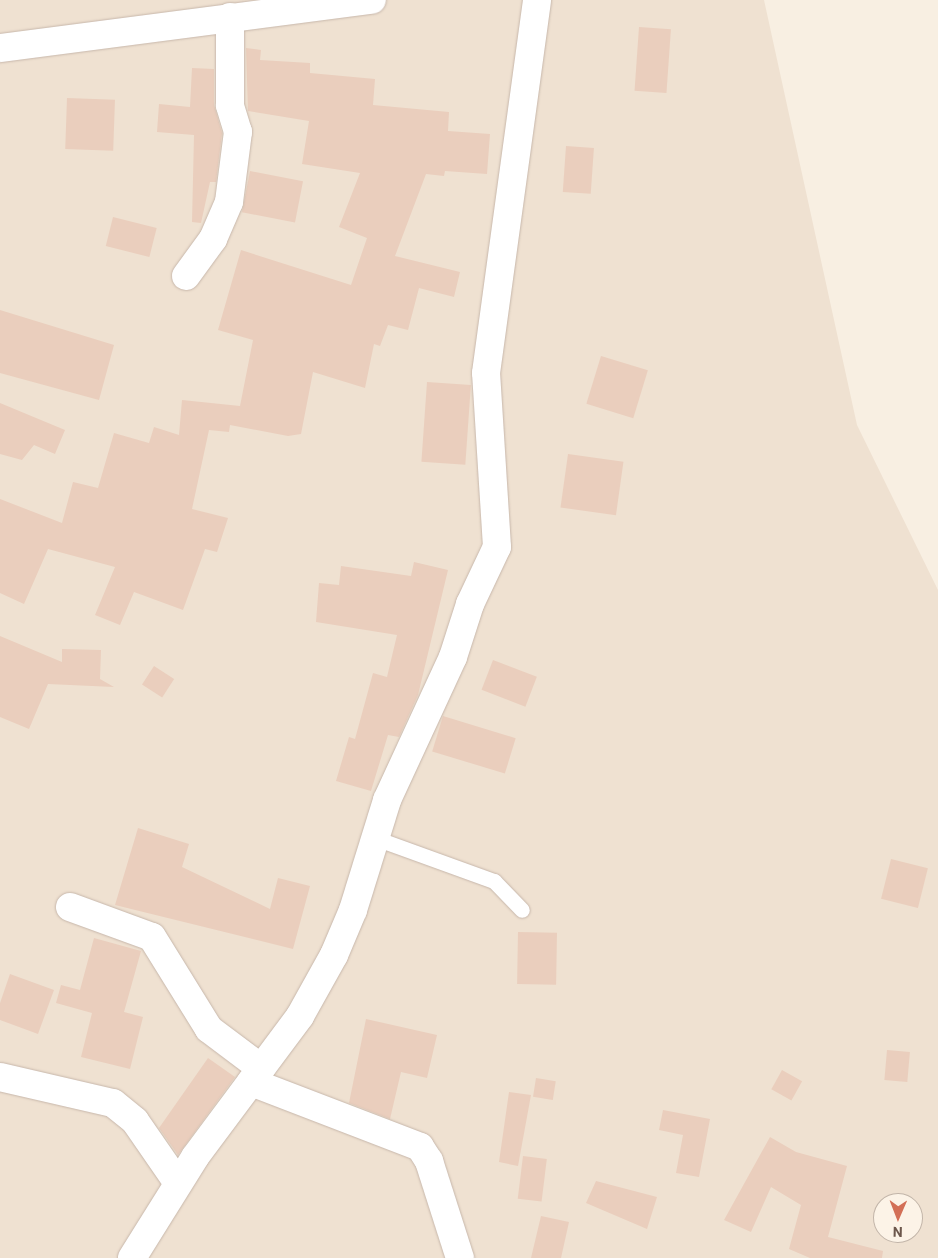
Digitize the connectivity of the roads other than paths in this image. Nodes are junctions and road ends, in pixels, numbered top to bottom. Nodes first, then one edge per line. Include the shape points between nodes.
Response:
1 (372, 0) edge
2 (537, 0) edge
3 (230, 17) junction
4 (0, 48) edge
5 (186, 276) dead end
6 (375, 838) junction
7 (70, 908) dead end
8 (522, 910) dead end
9 (256, 1075) junction
10 (0, 1078) edge
11 (178, 1183) junction
12 (137, 1255) edge
13 (460, 1258) edge

1 - 3 street
2 - 6 street via 486,373 497,547 470,604 453,657 387,800
3 - 4 street
3 - 5 street via 230,105 238,132 229,202 213,239
6 - 8 lane via 488,878
6 - 9 street via 334,956 300,1016
7 - 9 street via 130,925 152,937 209,1028
9 - 11 street
9 - 13 street via 420,1147 429,1161
10 - 11 street via 114,1103 135,1121
11 - 12 street

